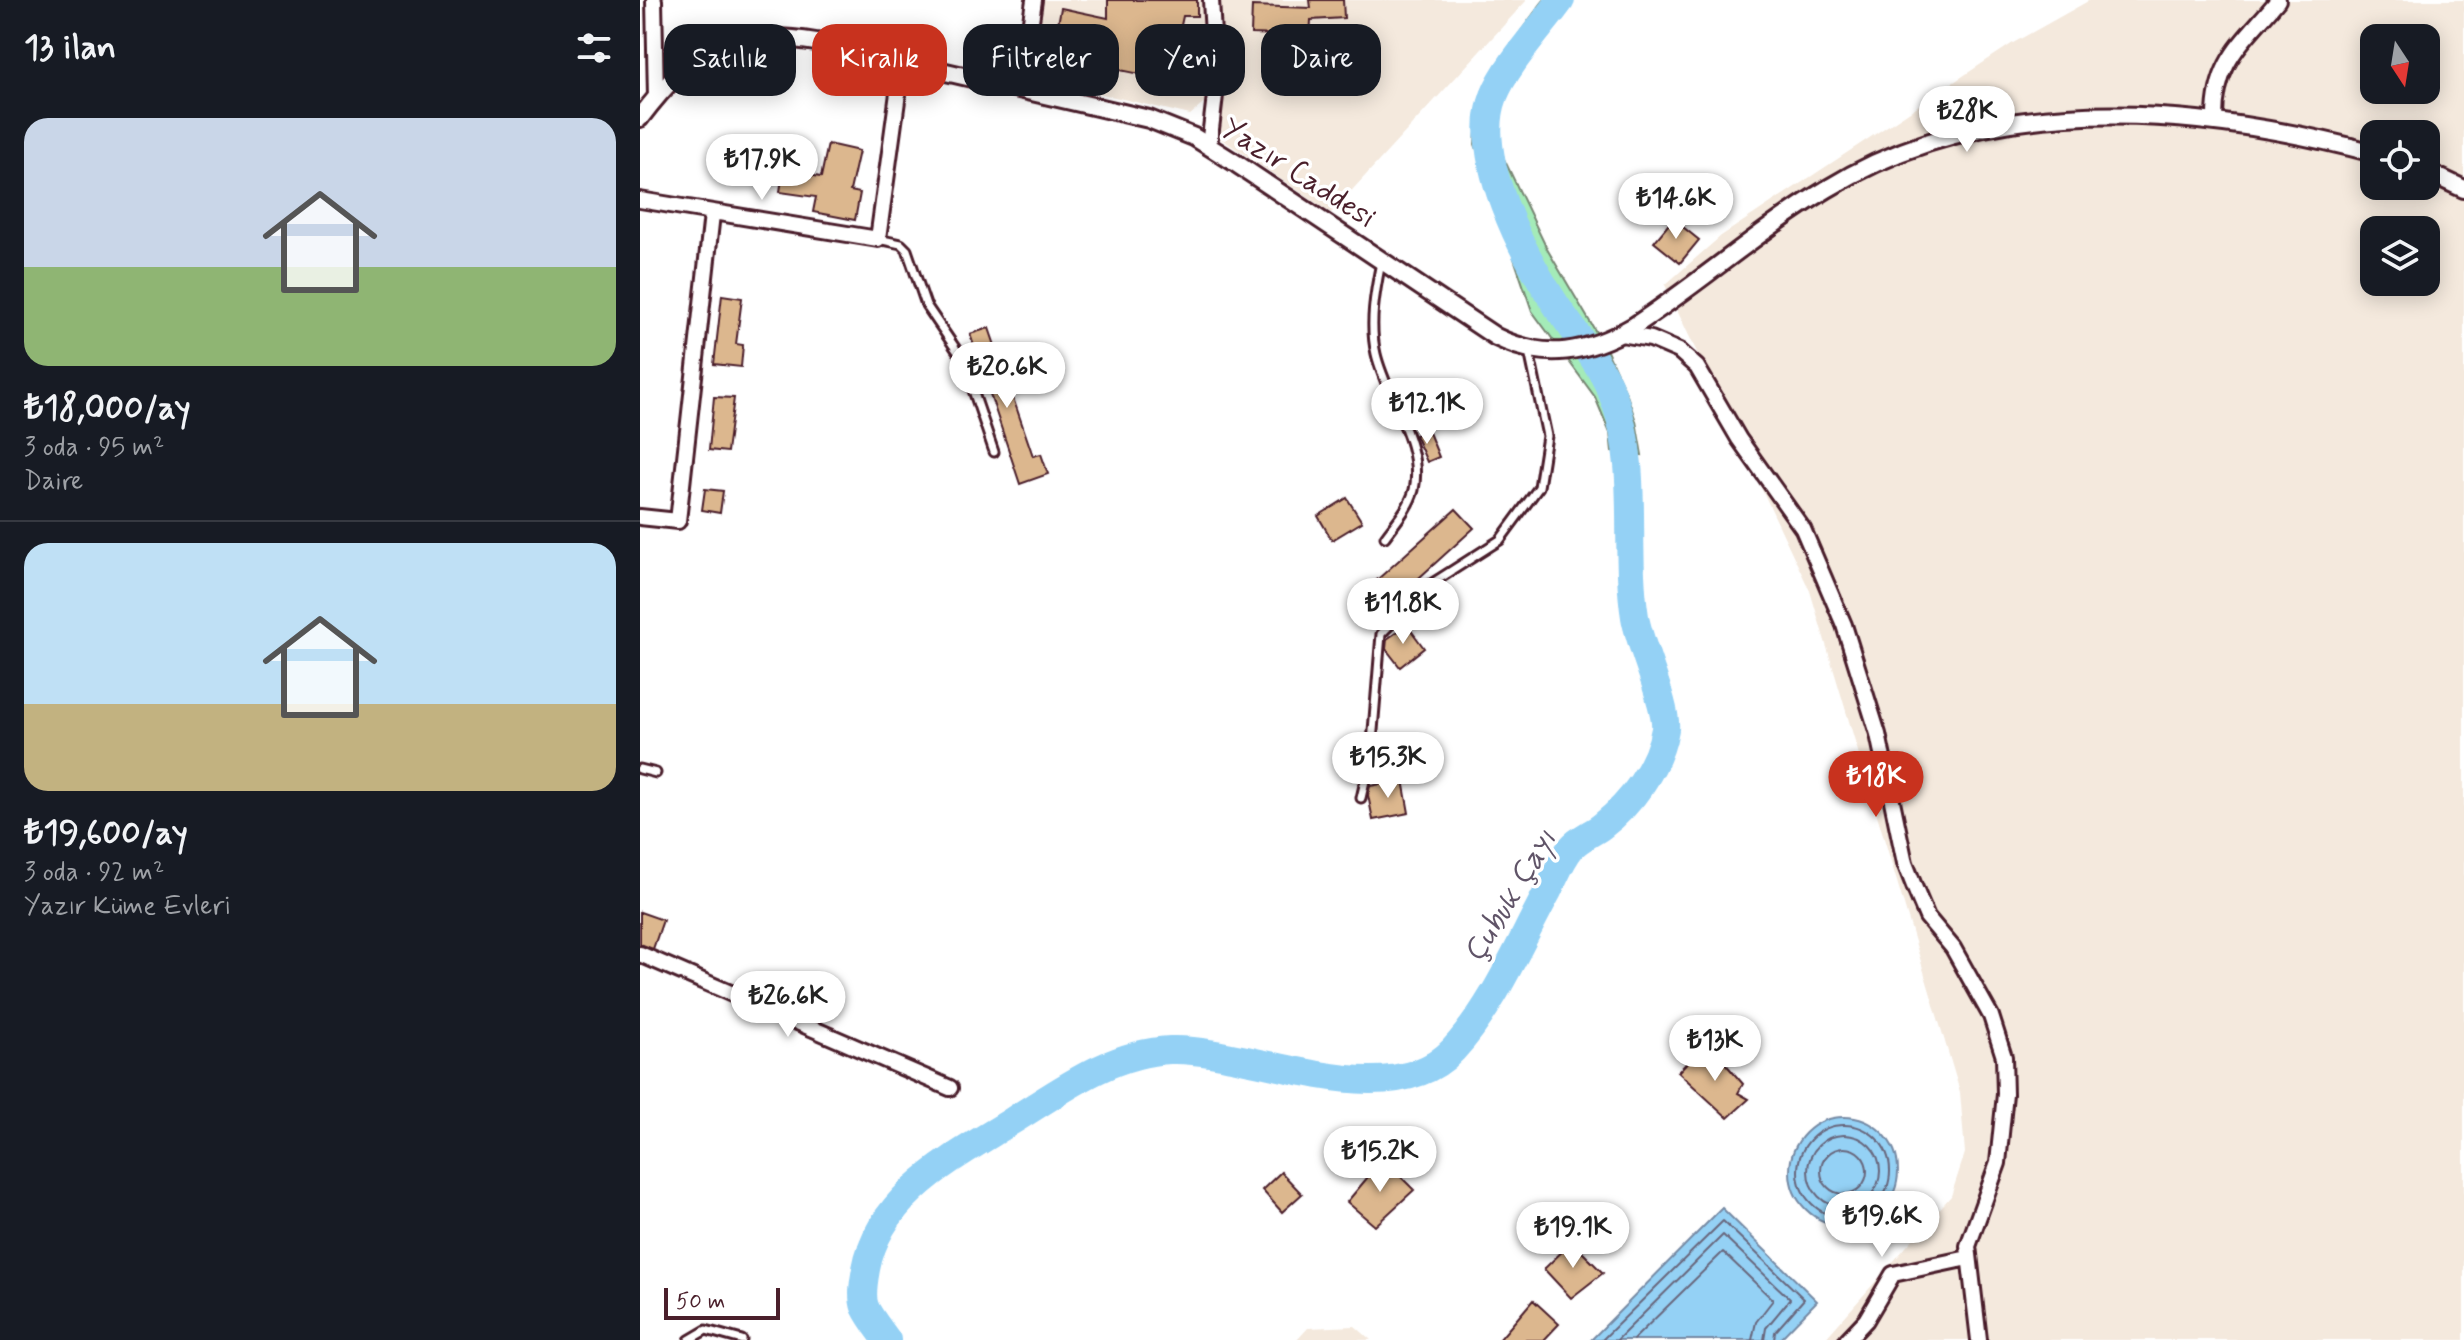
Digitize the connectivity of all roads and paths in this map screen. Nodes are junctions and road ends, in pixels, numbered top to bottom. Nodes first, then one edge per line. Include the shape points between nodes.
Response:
1 (654, 0) edge
2 (1034, 0) edge
3 (1211, 0) edge
4 (2278, 0) edge
5 (1031, 24) edge
6 (812, 42) edge
7 (898, 96) edge
8 (1047, 96) edge
9 (656, 97) junction
10 (640, 118) edge
11 (2215, 121) junction
12 (1209, 146) junction
13 (2360, 150) edge
14 (2440, 178) edge
15 (2464, 189) edge
16 (640, 200) edge
17 (712, 214) junction
18 (878, 239) junction
19 (1382, 260) junction
20 (1615, 336) junction
21 (1529, 351) junction
22 (994, 452) dead end
23 (640, 517) edge
24 (1385, 537) dead end
25 (640, 769) edge
26 (656, 773) dead end
27 (1361, 798) dead end
28 (640, 954) edge
29 (950, 1088) dead end
30 (1968, 1258) junction
31 (689, 1340) edge
32 (742, 1340) edge
33 (1847, 1340) edge
34 (1979, 1340) edge

1 - 9 street
2 - 5 street
3 - 12 street via 1216,87
4 - 11 street via 2225,64 2216,87
6 - 9 street, Yazır Caddesi via 762,36 710,50 674,76
7 - 18 street
8 - 12 street, Yazır Caddesi via 1149,119
9 - 10 street, Yazır Caddesi
11 - 13 street
11 - 20 street via 2134,115 2045,119 1988,128 1898,155 1826,190
12 - 19 street, Yazır Caddesi
14 - 15 street
16 - 17 street
17 - 18 street
17 - 23 street via 678,521
18 - 22 lane via 901,244 912,259 926,305 962,358
19 - 21 street, Yazır Caddesi via 1496,337
19 - 24 lane via 1374,309 1375,350 1416,468 1407,507
20 - 21 street, Yazır Caddesi via 1558,352
20 - 30 street via 1651,339 1679,351 1697,367 1739,439 1803,529 1826,579 1878,734 1905,863 1927,917 1953,948 1991,1016 2004,1057 2001,1149 1971,1234
21 - 27 lane via 1547,436 1539,487 1500,540 1439,578 1381,634 1371,755
25 - 26 lane
28 - 29 street
30 - 33 street via 1893,1274 1866,1320
30 - 34 street
31 - 32 lane via 706,1330

